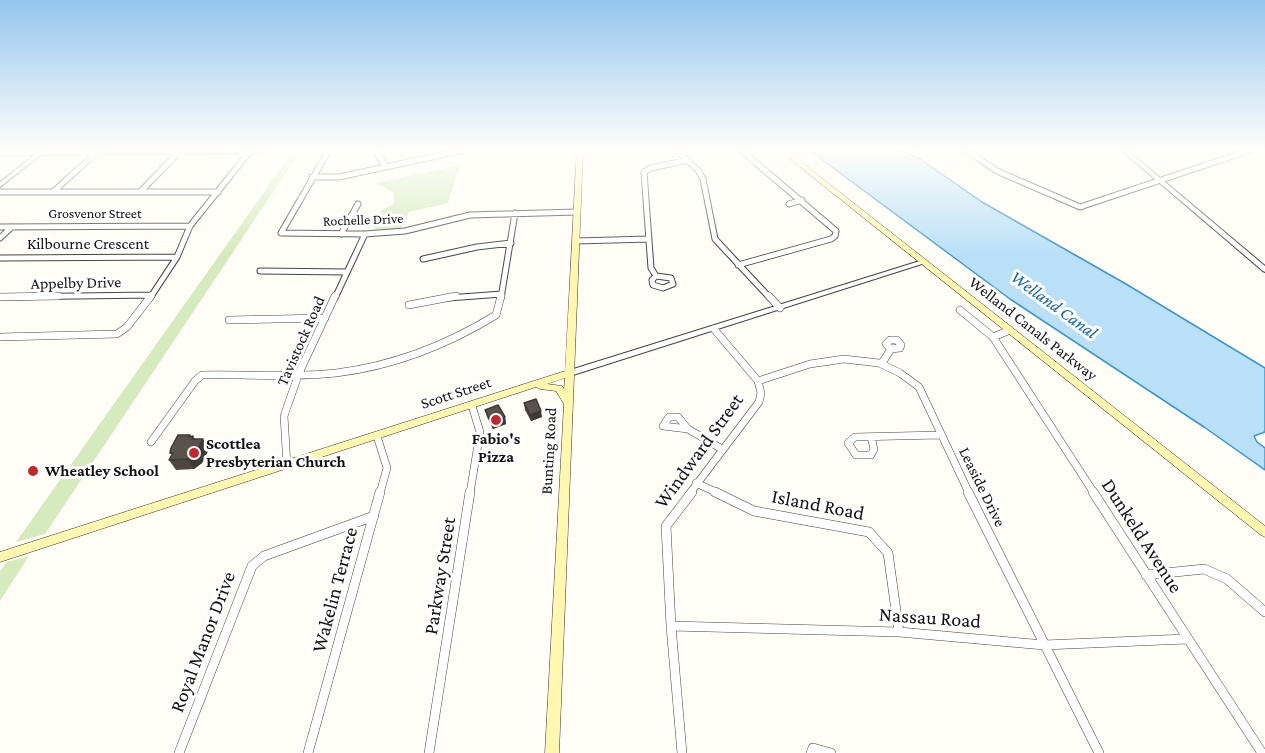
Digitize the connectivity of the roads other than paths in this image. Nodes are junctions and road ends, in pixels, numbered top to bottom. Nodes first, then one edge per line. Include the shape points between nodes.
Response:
1 (61, 185) edge
2 (147, 185) edge
3 (223, 185) edge
4 (307, 185) edge
5 (578, 185) edge
6 (645, 185) edge
7 (704, 185) edge
8 (784, 185) edge
9 (826, 185) edge
10 (1030, 185) edge
11 (1148, 185) edge
12 (1166, 185) edge
13 (0, 192) edge
14 (54, 192) junction
15 (140, 192) junction
16 (218, 192) junction
17 (802, 200) junction
18 (357, 204) dead end
19 (789, 204) dead end
20 (577, 212) junction
21 (515, 213) junction
22 (190, 226) junction
23 (0, 227) edge
24 (12, 227) junction
25 (341, 234) junction
26 (364, 234) junction
27 (0, 238) edge
28 (649, 239) junction
29 (576, 241) junction
30 (511, 243) junction
31 (177, 257) junction
32 (0, 258) edge
33 (423, 259) dead end
34 (923, 262) junction
35 (738, 265) junction
36 (1265, 270) edge
37 (260, 272) dead end
38 (347, 272) junction
39 (656, 276) dead end
40 (502, 294) junction
41 (152, 296) junction
42 (0, 297) edge
43 (409, 305) dead end
44 (780, 308) junction
45 (960, 310) dead end
46 (325, 318) junction
47 (229, 320) dead end
48 (714, 329) junction
49 (1010, 330) junction
50 (993, 337) junction
51 (0, 338) edge
52 (891, 349) dead end
53 (882, 363) junction
54 (299, 373) junction
55 (570, 373) junction
56 (758, 381) junction
57 (517, 391) junction
58 (568, 404) junction
59 (472, 406) junction
60 (688, 429) dead end
61 (940, 435) junction
62 (377, 436) junction
63 (871, 437) dead end
64 (151, 442) dead end
65 (722, 449) junction
66 (287, 465) junction
67 (696, 483) junction
68 (374, 516) junction
69 (1265, 532) edge
70 (0, 557) edge
71 (1146, 575) junction
72 (1265, 612) edge
73 (671, 626) junction
74 (899, 632) junction
75 (1186, 639) junction
76 (1044, 645) junction
77 (179, 753) edge
78 (308, 753) edge
79 (429, 753) edge
80 (552, 753) edge
81 (682, 753) edge
82 (811, 753) edge
83 (831, 753) edge
84 (1099, 753) edge
85 (1262, 753) edge

1 - 14 street
2 - 15 street
3 - 16 street
4 - 25 street, Rochelle Drive via 280,232
5 - 20 main road, Bunting Road
6 - 28 street
7 - 35 street via 715,239
8 - 17 street
9 - 34 main road, Welland Canals Parkway
10 - 11 street via 1080,207
12 - 36 street
13 - 14 street
14 - 15 street
15 - 16 street
16 - 22 street
17 - 19 street
17 - 35 street via 834,228 836,236
18 - 25 street
20 - 21 street, Rochelle Drive
20 - 29 main road, Bunting Road
21 - 26 street, Rochelle Drive via 470,215 405,231
21 - 30 street
22 - 24 street, Grosvenor Street
22 - 31 street
23 - 24 street, Grosvenor Street
24 - 27 street, Kilbourne Crescent
25 - 26 street, Rochelle Drive
26 - 38 street, Tavistock Road
28 - 29 street
28 - 39 street via 651,268
29 - 55 main road, Bunting Road
30 - 33 street
30 - 40 street
31 - 32 street, Kilbourne Crescent
31 - 41 street
34 - 44 street, Scott Street
34 - 49 main road, Welland Canals Parkway
35 - 44 street
37 - 38 street
38 - 46 street, Tavistock Road
40 - 43 street via 457,296
40 - 54 street via 496,315 417,354 334,373
41 - 42 street, Appelby Drive
41 - 51 street via 117,334
44 - 48 street, Scott Street
45 - 50 street, Dunkeld Avenue
46 - 47 street
46 - 54 street, Tavistock Road
48 - 55 street, Scott Street
48 - 56 street, Windward Street
49 - 50 street
49 - 69 main road, Welland Canals Parkway
50 - 71 street, Dunkeld Avenue
52 - 53 street
53 - 56 street, Leaside Drive via 830,359
53 - 61 street, Leaside Drive via 919,386
54 - 64 street via 202,375
54 - 66 street, Tavistock Road via 284,416
55 - 57 main road, Scott Street
55 - 58 main road, Bunting Road
56 - 65 street, Windward Street via 759,402
57 - 58 main road via 559,388
57 - 59 main road, Scott Street
58 - 80 main road, Bunting Road
59 - 62 main road, Scott Street
59 - 79 street, Parkway Street via 480,432
60 - 65 street
61 - 63 street
61 - 76 street, Leaside Drive
62 - 66 main road, Scott Street
62 - 68 street, Wakelin Terrace via 387,468
65 - 67 street, Windward Street
66 - 70 main road, Scott Street
67 - 73 street, Windward Street via 666,525
67 - 74 street, Island Road via 754,511 869,532 888,553
68 - 77 street, Royal Manor Drive via 264,556 252,567
68 - 78 street, Wakelin Terrace
71 - 72 street via 1204,570 1227,579
71 - 75 street, Dunkeld Avenue
73 - 74 street, Nassau Road
73 - 81 street, Windward Street
74 - 76 street, Nassau Road
75 - 76 street, Nassau Road
75 - 85 street, Dunkeld Avenue
76 - 84 street, Leaside Drive
82 - 83 street via 813,748

